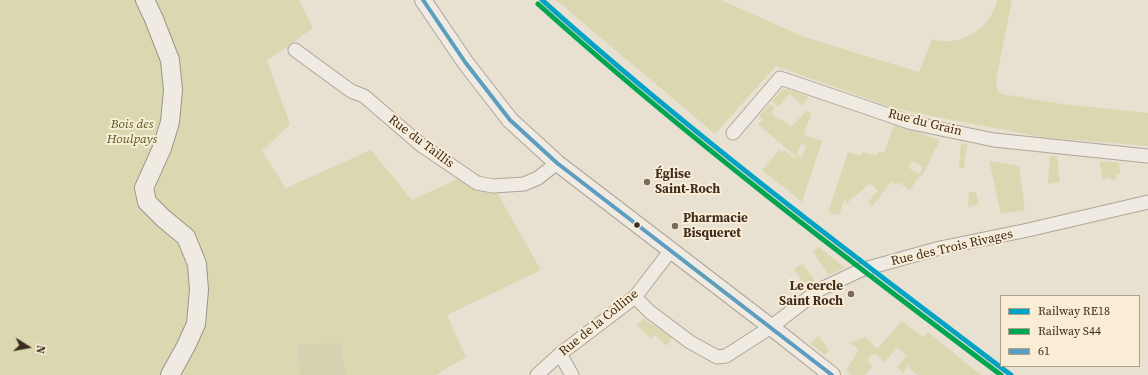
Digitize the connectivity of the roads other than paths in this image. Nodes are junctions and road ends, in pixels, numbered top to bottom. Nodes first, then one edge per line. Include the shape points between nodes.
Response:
1 (145, 0) edge
2 (423, 0) edge
3 (295, 50) dead end
4 (732, 133) dead end
5 (1148, 156) edge
6 (557, 163) junction
7 (1148, 202) edge
8 (672, 250) junction
9 (635, 297) junction
10 (771, 327) junction
11 (560, 354) junction
12 (170, 375) edge
13 (538, 375) edge
14 (572, 375) edge
15 (832, 375) edge

1 - 12 main road via 170,60 173,90 170,122 162,148 144,188 147,202 186,237 197,264 199,290 196,324
2 - 6 street via 465,62 510,120
3 - 6 street, Rue du Taillis via 351,91 364,96 421,145 477,183 493,186 524,184 538,178
4 - 5 street, Rue du Grain via 780,78 912,123 994,140
6 - 8 street
7 - 10 street, Rue des Trois Rivages via 940,248 865,269 819,290
8 - 9 street, Rue de la Colline
8 - 10 street
9 - 10 street, Rue des Trois Rivages via 650,312 690,342 717,357 736,351
9 - 11 street, Rue de la Colline
10 - 15 street
11 - 13 street, Rue de la Colline
11 - 14 street

